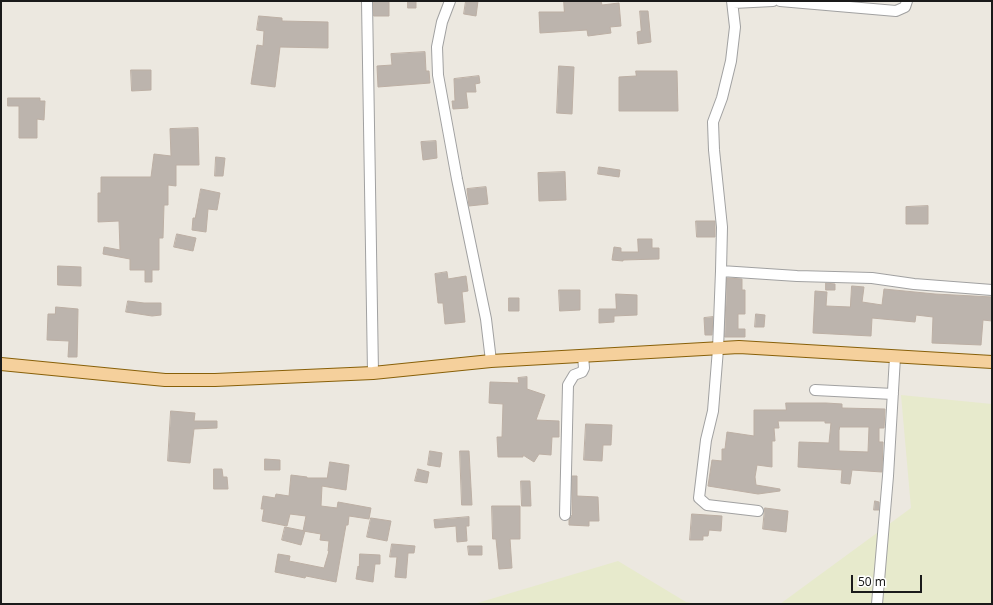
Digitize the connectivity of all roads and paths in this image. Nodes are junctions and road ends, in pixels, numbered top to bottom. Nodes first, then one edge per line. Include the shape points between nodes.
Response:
1 (367, 1) edge
2 (450, 1) edge
3 (773, 1) edge
4 (780, 1) edge
5 (907, 1) edge
6 (732, 2) edge
7 (721, 271) junction
8 (992, 290) edge
9 (718, 349) junction
10 (583, 356) junction
11 (894, 357) junction
12 (491, 361) junction
13 (992, 362) edge
14 (1, 364) edge
15 (373, 374) junction
16 (815, 390) dead end
17 (893, 394) junction
18 (758, 512) dead end
19 (565, 515) dead end
20 (877, 604) edge

1 - 15 street
2 - 12 street via 437,47 438,75 486,319
3 - 6 street
4 - 5 street via 896,11 905,7
6 - 7 street via 735,27 731,61 714,122 714,150 722,227
7 - 8 street via 872,278
7 - 9 street
9 - 10 main road
9 - 11 main road via 740,347
9 - 18 street via 713,411 706,440 699,498 707,505
10 - 12 main road
10 - 19 street via 582,372 574,375 568,385
11 - 13 main road
11 - 17 street
12 - 15 main road
14 - 15 main road via 165,380
16 - 17 street
17 - 20 street

